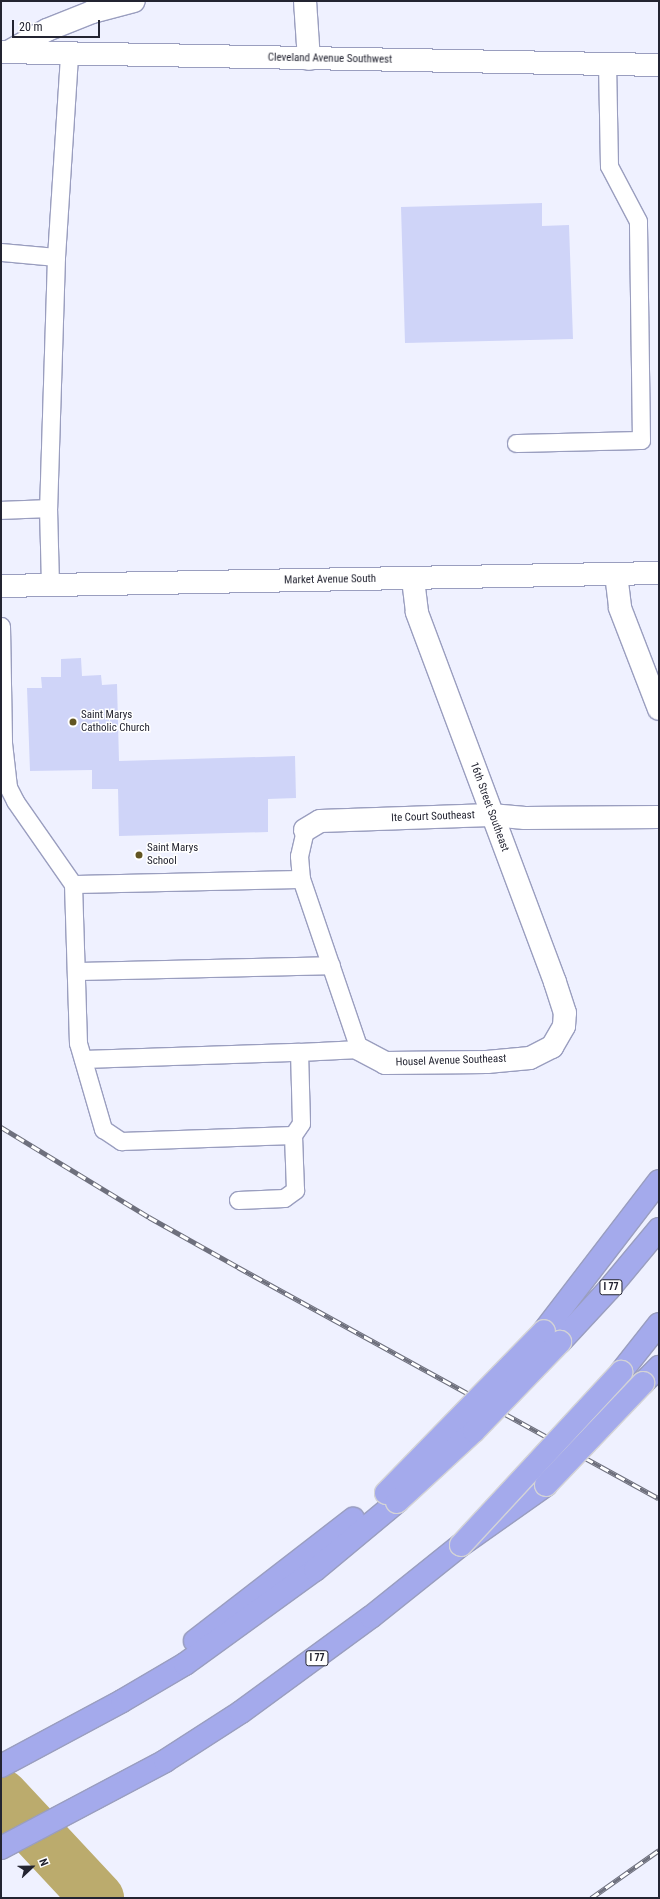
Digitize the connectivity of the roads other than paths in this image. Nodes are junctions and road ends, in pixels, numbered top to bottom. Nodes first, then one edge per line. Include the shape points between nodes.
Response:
1 (134, 1) edge
2 (305, 1) edge
3 (4, 52) edge
4 (69, 54) junction
5 (309, 59) junction
6 (607, 64) junction
7 (659, 65) edge
8 (1, 252) edge
9 (56, 257) junction
10 (516, 443) dead end
11 (48, 508) junction
12 (1, 510) edge
13 (659, 573) edge
14 (616, 574) junction
15 (413, 578) junction
16 (50, 585) junction
17 (1, 586) edge
18 (1, 626) edge
19 (659, 710) edge
20 (491, 815) junction
21 (659, 817) edge
22 (304, 830) joint
23 (302, 879) junction
24 (73, 884) junction
25 (331, 965) junction
26 (76, 971) junction
27 (562, 1034) joint
28 (359, 1049) junction
29 (299, 1052) junction
30 (83, 1059) junction
31 (293, 1135) junction
32 (659, 1181) edge
33 (238, 1200) dead end
34 (659, 1229) edge
35 (659, 1324) edge
36 (552, 1337) junction
37 (659, 1367) edge
38 (461, 1545) junction
39 (1, 1766) edge
40 (1, 1848) edge

1 - 3 street via 85,14
2 - 5 street
3 - 4 street, Cleveland Avenue Southwest
4 - 5 street, Cleveland Avenue Southwest
4 - 9 lane
5 - 6 street, Cleveland Avenue Southwest
6 - 7 street, Cleveland Avenue Southwest
6 - 10 lane via 609,166 638,221 641,440
8 - 9 lane
9 - 11 lane
11 - 12 lane
11 - 16 lane
13 - 14 street, Market Avenue South
14 - 15 street, Market Avenue South
14 - 19 street via 620,608
15 - 16 street, Market Avenue South
15 - 20 street, 16th Street Southeast via 417,612
16 - 17 street, Market Avenue South
18 - 24 lane via 3,743 8,786 15,801
20 - 21 street, Ite Court Southeast via 524,818
20 - 22 street, Ite Court Southeast via 320,821
20 - 27 street, 16th Street Southeast via 555,982 565,1013
22 - 23 lane via 299,856
23 - 24 lane
23 - 25 lane
24 - 26 lane
25 - 26 lane
25 - 28 lane
26 - 30 lane via 78,1043
27 - 28 street, Housel Avenue Southeast via 552,1048 541,1054 487,1062 385,1063
28 - 29 lane
29 - 30 lane
29 - 31 lane via 301,1123
30 - 31 lane via 103,1129 121,1141
31 - 33 lane via 295,1190 284,1198
32 - 36 highway
34 - 36 highway, I 77 via 609,1289
35 - 38 highway, I 77, bridge via 621,1372
36 - 39 highway, I 77, bridge via 474,1431 391,1498 315,1570 185,1664
37 - 38 highway, bridge via 546,1485
38 - 40 highway, I 77 via 304,1668 165,1761

